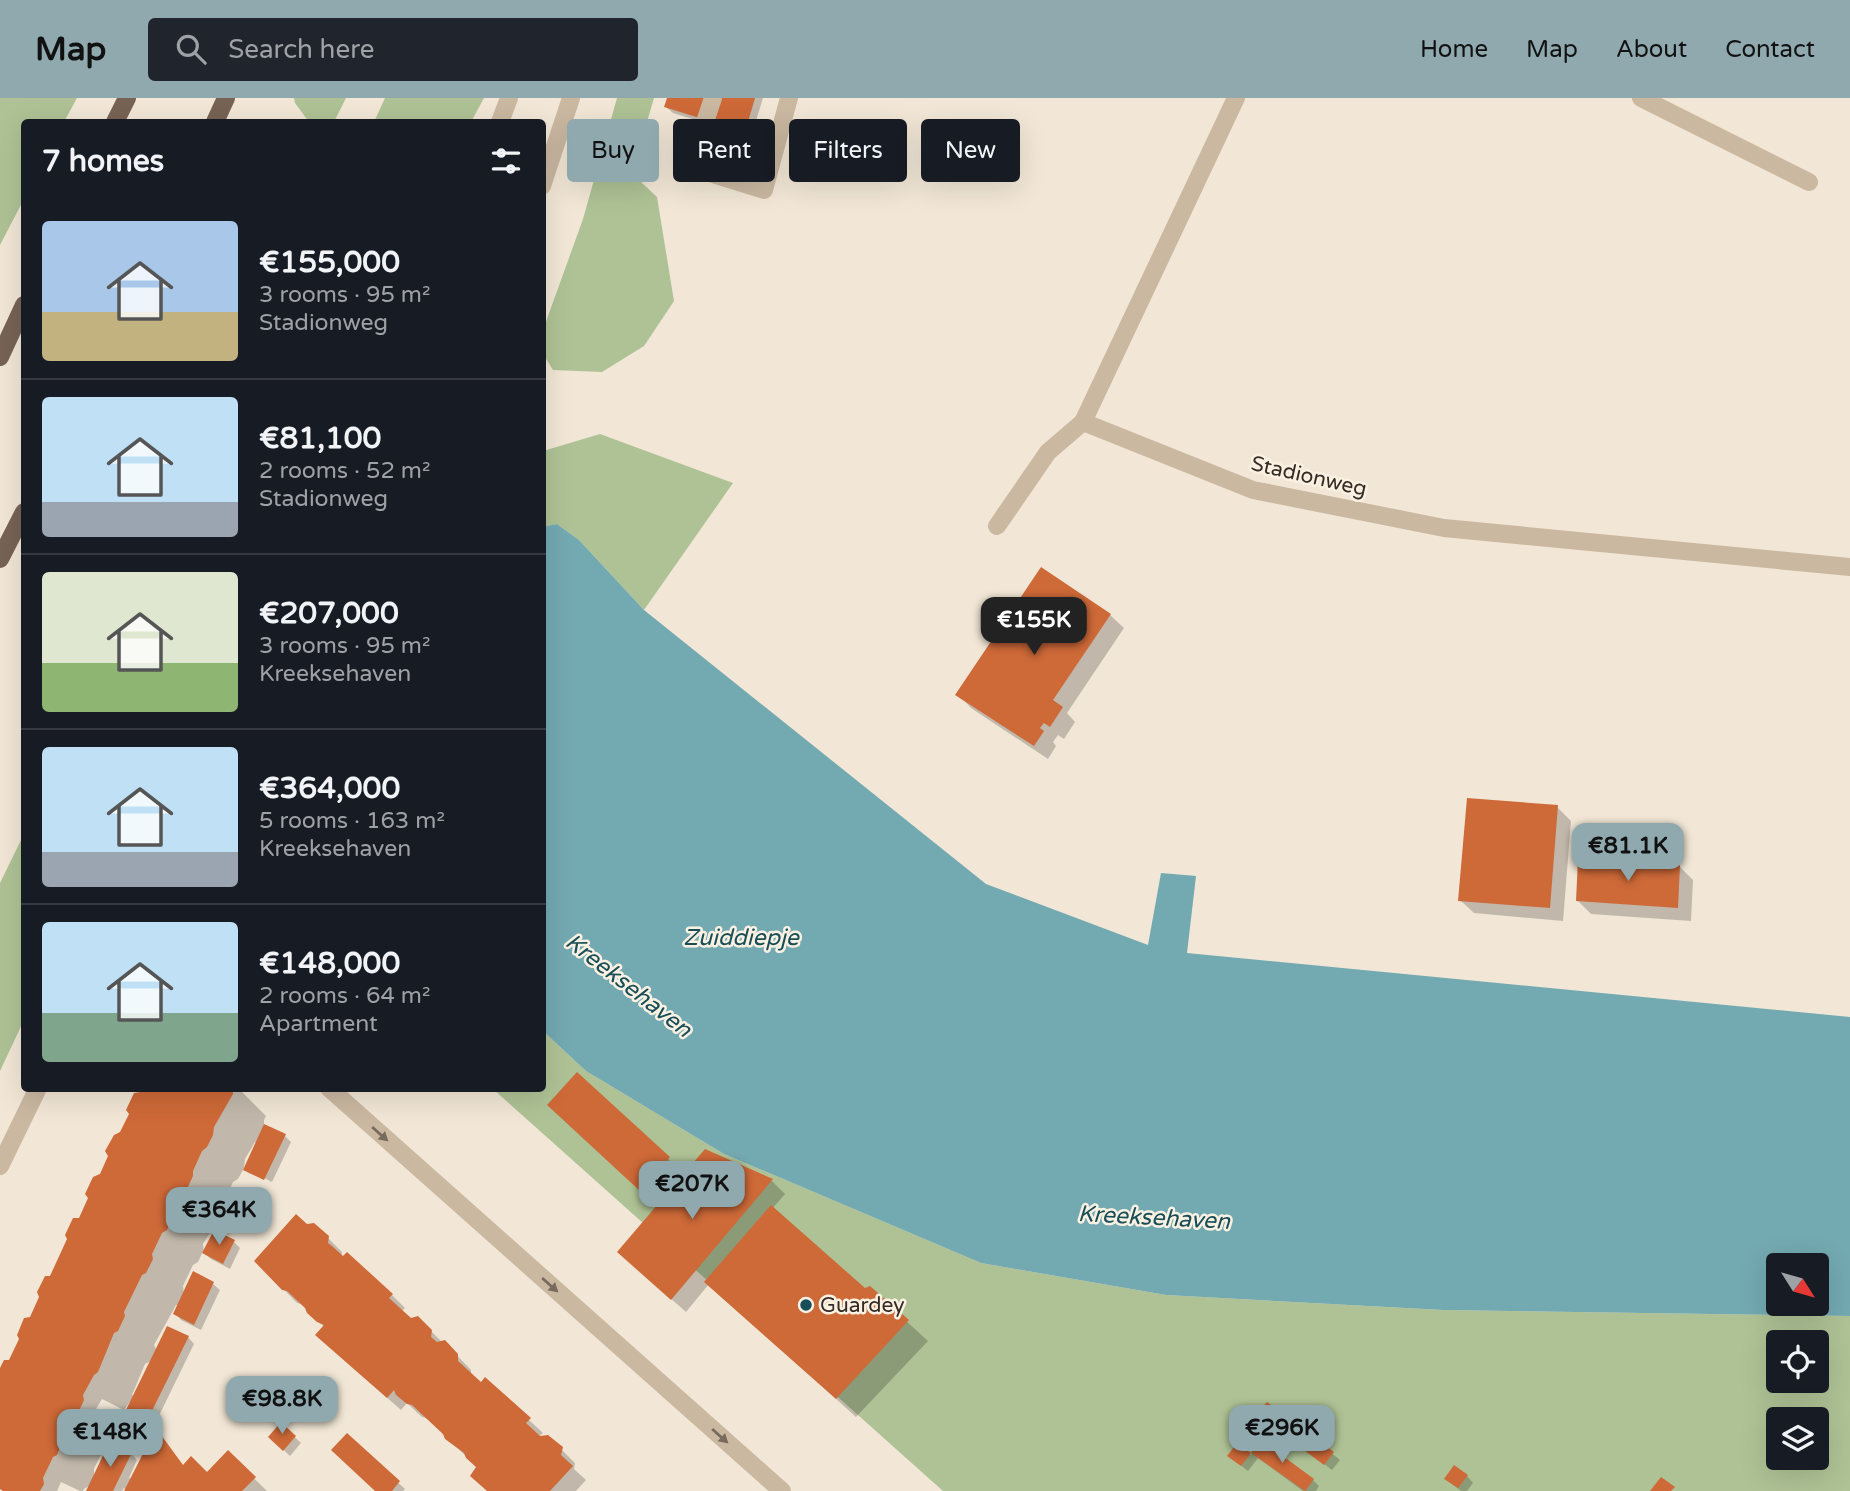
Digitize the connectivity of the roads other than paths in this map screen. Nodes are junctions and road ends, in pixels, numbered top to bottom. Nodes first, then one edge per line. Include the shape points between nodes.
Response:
1 (127, 98) edge
2 (226, 98) edge
3 (509, 98) edge
4 (571, 98) edge
5 (713, 98) edge
6 (789, 98) edge
7 (1236, 98) edge
8 (1641, 98) edge
9 (116, 119) edge
10 (216, 119) edge
11 (501, 119) edge
12 (546, 174) edge
13 (1809, 182) dead end
14 (21, 312) edge
15 (0, 357) edge
16 (1083, 422) junction
17 (21, 518) edge
18 (997, 526) dead end
19 (0, 559) edge
20 (1850, 567) edge
21 (36, 1092) edge
22 (333, 1092) edge
23 (0, 1166) edge
24 (782, 1491) edge

1 - 9 main road
2 - 10 main road
3 - 11 street
4 - 12 street
5 - 6 street via 690,167 764,190
7 - 16 street
8 - 13 street
14 - 15 main road
16 - 18 street via 1048,452
16 - 20 street, Stadionweg via 1253,490 1444,528
17 - 19 main road
21 - 23 street
22 -> 24 street

